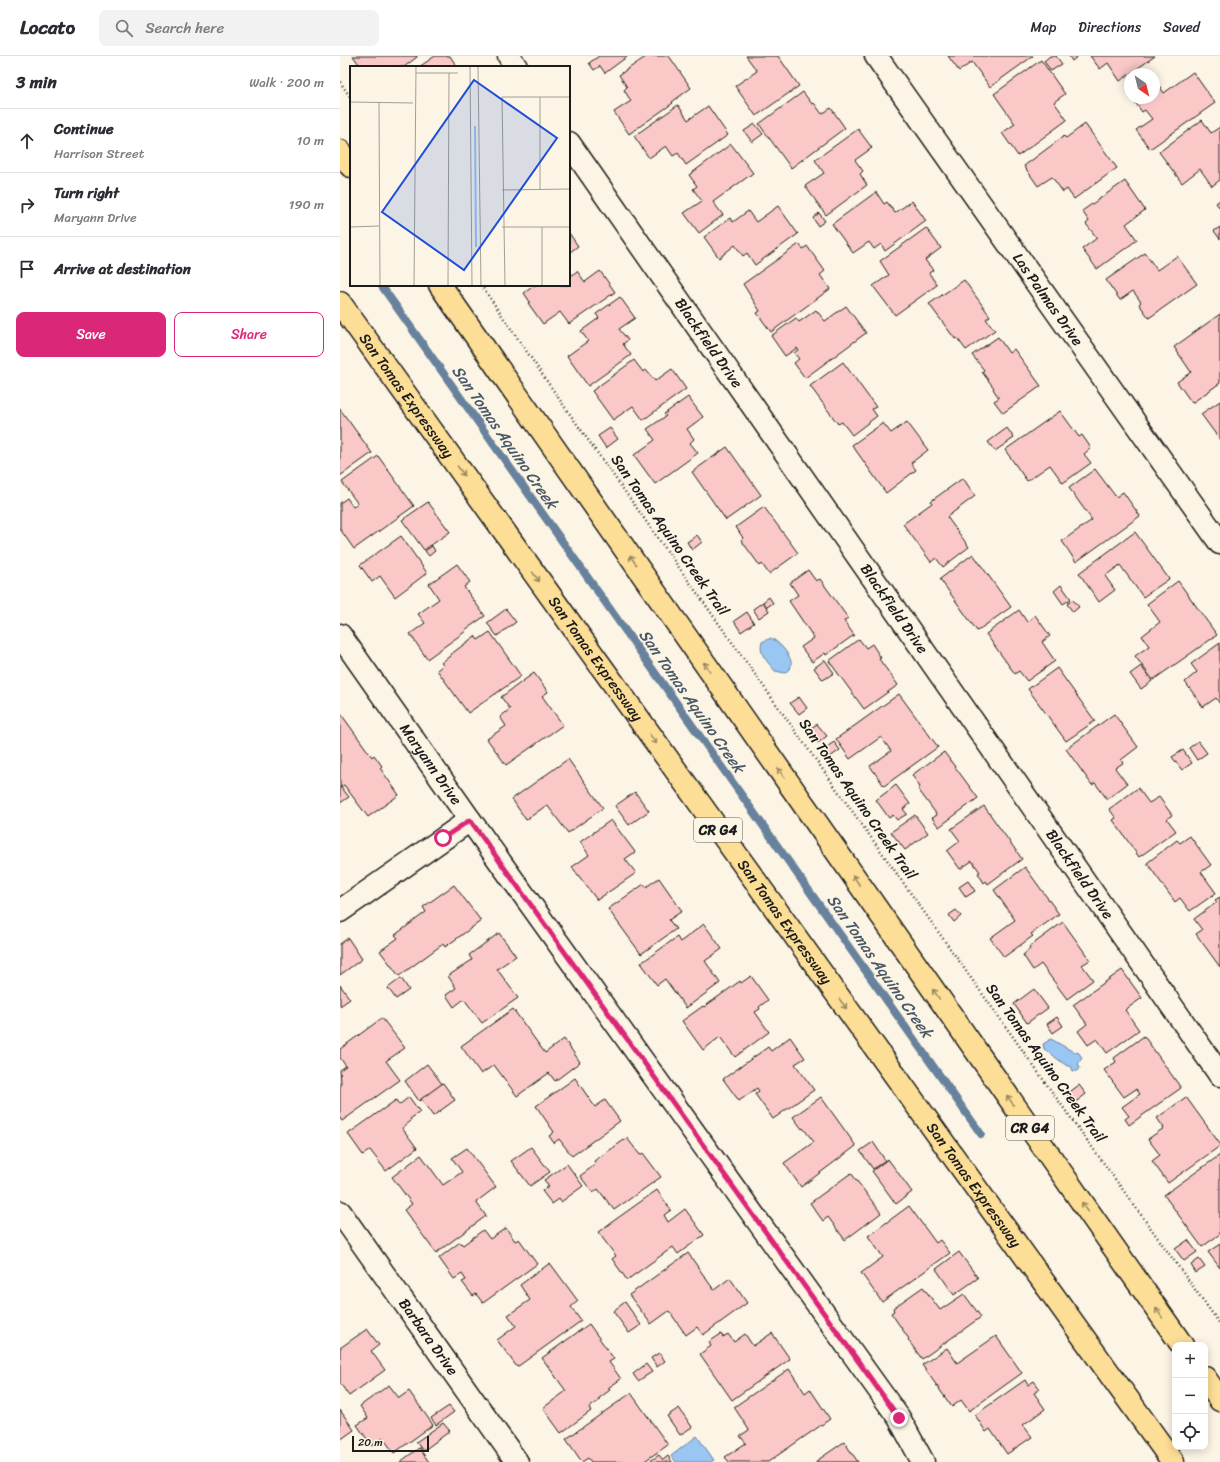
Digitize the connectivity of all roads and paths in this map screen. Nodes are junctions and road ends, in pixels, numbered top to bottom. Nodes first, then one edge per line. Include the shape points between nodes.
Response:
1 (508, 56) edge
2 (876, 56) edge
3 (515, 66) edge
4 (340, 82) edge
5 (350, 97) edge
6 (570, 144) edge
7 (340, 151) edge
8 (350, 165) edge
9 (441, 286) edge
10 (481, 286) edge
11 (340, 303) edge
12 (1220, 543) edge
13 (340, 635) edge
14 (470, 820) junction
15 (340, 911) edge
16 (1220, 1075) edge
17 (340, 1212) edge
18 (1220, 1324) edge
19 (1180, 1342) edge
20 (1097, 1357) junction
21 (1208, 1382) edge
22 (1220, 1400) edge
23 (517, 1462) edge
24 (923, 1462) edge
25 (1155, 1462) edge
26 (1173, 1462) edge

1 - 3 street
2 - 12 street, Las Palmas Drive
4 - 5 path
6 - 16 street, Blackfield Drive
7 - 8 highway
19 -> 9 highway, CR G4
10 - 18 path, San Tomas Aquino Creek Trail
11 -> 20 highway, San Tomas Expressway / CR G4
13 - 14 street, Maryann Drive
14 - 15 street
14 - 24 street, Maryann Drive via 899,1418
17 - 23 street, Barbara Drive
20 - 25 highway
20 - 26 highway, San Tomas Expressway / CR G4
21 - 22 highway

